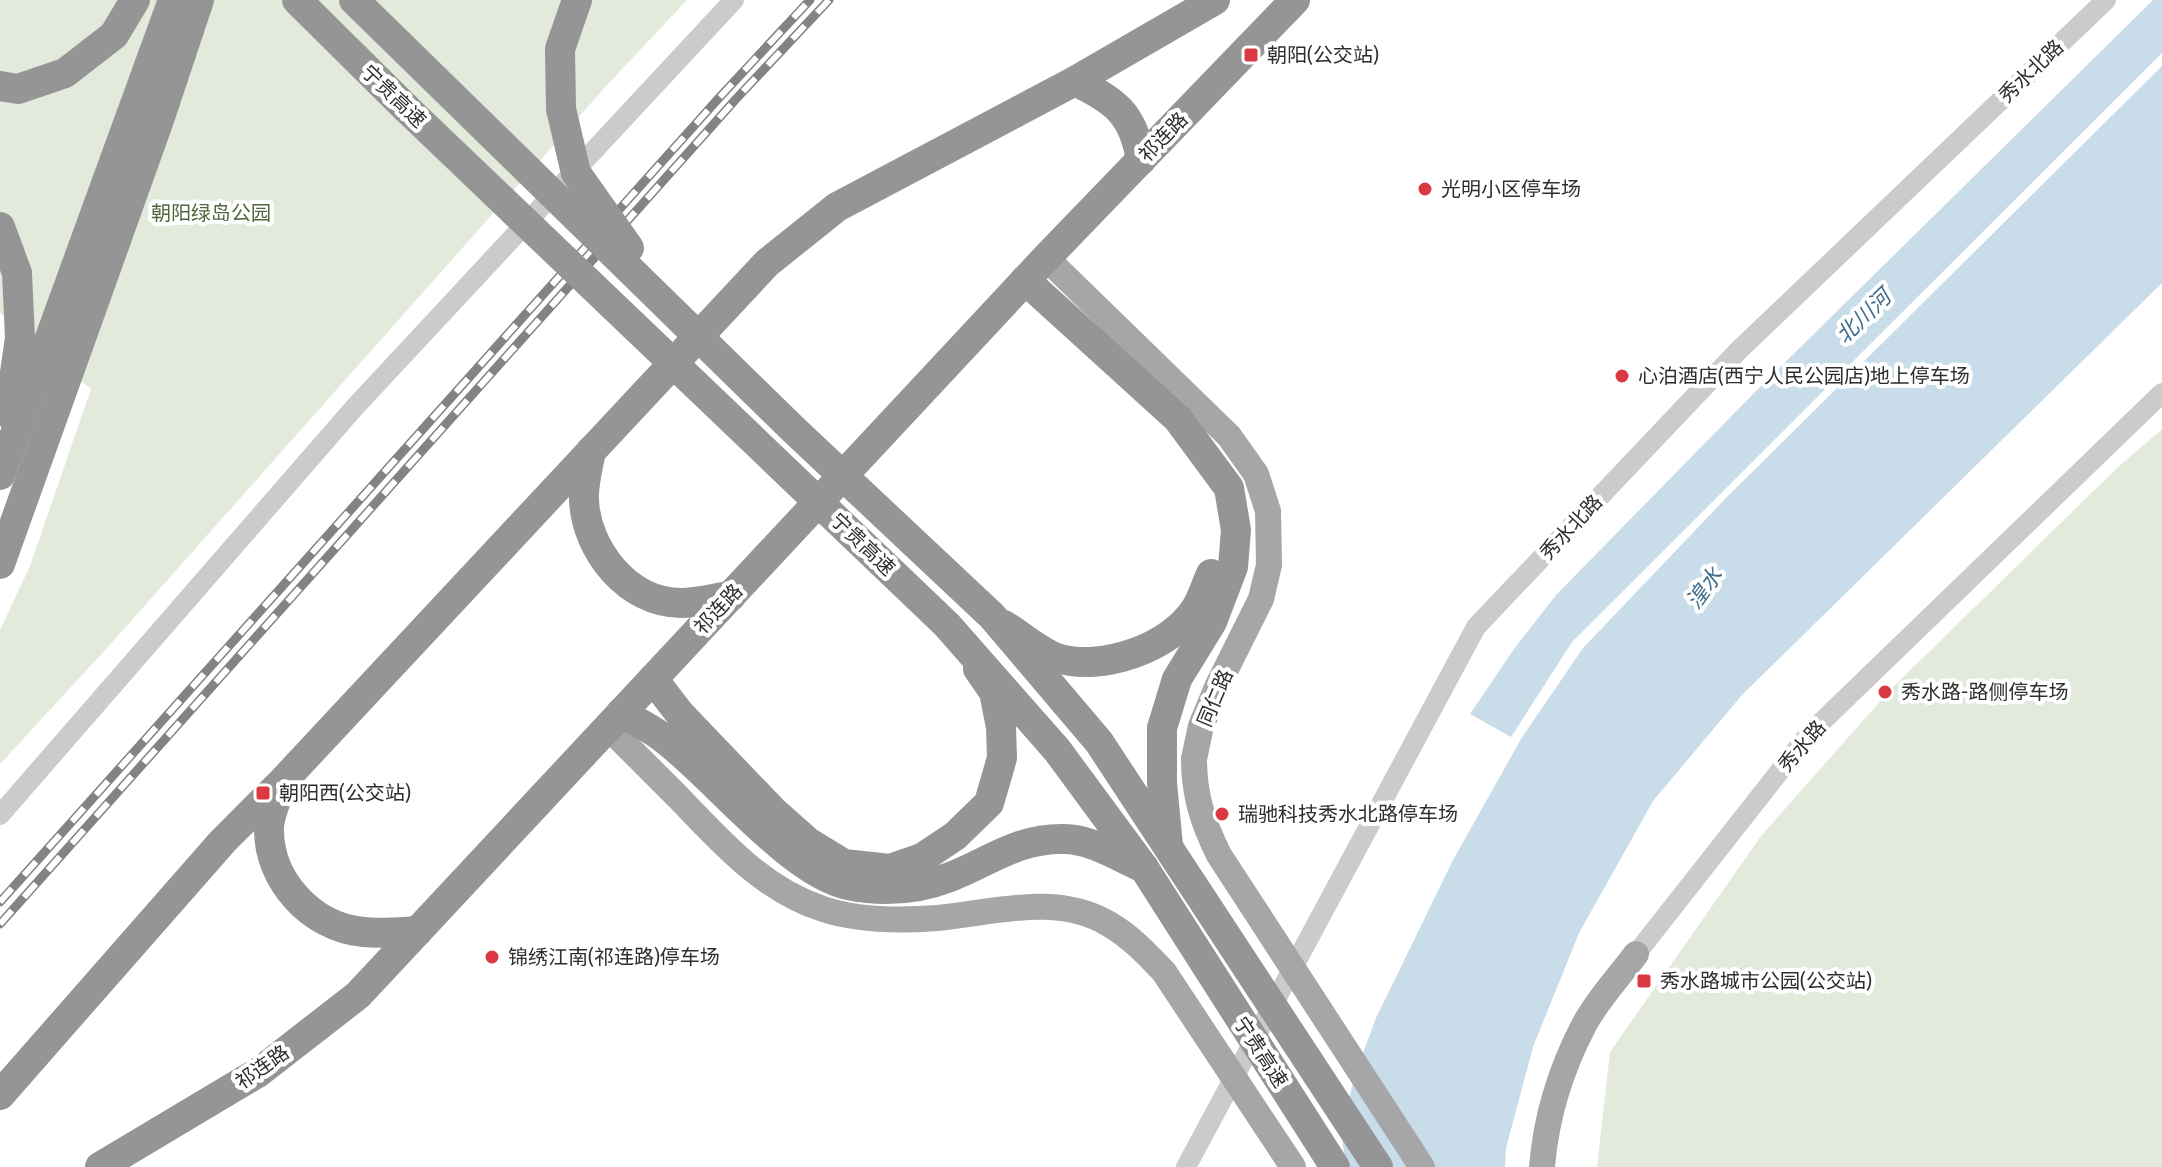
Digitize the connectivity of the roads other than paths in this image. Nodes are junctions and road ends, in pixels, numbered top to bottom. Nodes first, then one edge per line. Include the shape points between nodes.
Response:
1 (135, 0) edge
2 (173, 0) edge
3 (199, 0) edge
4 (212, 0) edge
5 (297, 0) edge
6 (354, 0) edge
7 (577, 0) edge
8 (734, 0) edge
9 (1215, 0) edge
10 (1295, 0) edge
11 (2106, 0) edge
12 (1075, 81) junction
13 (0, 86) edge
14 (158, 123) junction
15 (1141, 160) junction
16 (0, 227) edge
17 (1046, 258) junction
18 (1019, 287) junction
19 (2162, 393) edge
20 (794, 430) junction
21 (591, 451) junction
22 (0, 475) edge
23 (0, 564) edge
24 (731, 596) junction
25 (992, 616) junction
26 (1204, 616) junction
27 (947, 625) junction
28 (653, 679) junction
29 (614, 720) junction
30 (283, 781) junction
31 (0, 815) edge
32 (1168, 846) junction
33 (1144, 868) junction
34 (418, 931) junction
35 (1636, 954) joint
36 (0, 1095) edge
37 (100, 1167) edge
38 (1186, 1167) edge
39 (1293, 1167) edge
40 (1335, 1167) edge
41 (1378, 1167) edge
42 (1422, 1167) edge
43 (1542, 1167) edge

1 - 13 highway via 114,35 65,73 18,89
2 - 22 highway
3 - 14 highway
4 - 14 highway
5 - 27 highway, 宁贵高速, bridge
6 - 20 highway, 宁贵高速, bridge
7 - 20 highway, bridge via 560,49 561,109 576,173 621,240
8 - 31 street via 354,408
9 - 12 highway
10 - 15 highway, 祁连路
11 - 38 street, 秀水北路 via 1739,350 1476,627
12 - 15 highway via 1125,115
12 - 21 highway via 837,207 767,263
14 - 23 highway
15 - 17 highway, 祁连路
16 - 22 highway via 17,273 20,338
17 - 18 highway, 祁连路
17 - 42 main road, 同仁路, bridge via 1229,436 1256,474 1268,511 1269,565 1261,599 1201,726 1194,788 1202,822
18 - 24 highway, 祁连路
18 - 26 highway via 1200,469 1219,530
19 - 35 street, 秀水路 via 1809,734
20 - 25 highway, 宁贵高速, bridge
21 - 24 highway via 583,498 588,531 610,567 651,597 680,603
21 - 30 highway
24 - 28 highway, 祁连路
25 - 26 highway, bridge via 1056,658 1094,662 1133,654
25 - 32 highway, 宁贵高速, bridge via 1099,742
26 - 32 highway via 1162,728
27 - 28 highway, bridge via 994,692 1002,758 989,803 955,836 922,858 890,869 844,864 808,842 680,714
27 - 33 highway, 宁贵高速, bridge via 1057,750
28 - 29 highway, 祁连路
29 - 33 highway via 662,737 800,860 844,884 878,890 913,888 949,878 1007,849 1067,838
29 - 34 highway, 祁连路
29 - 39 main road, bridge via 676,795 755,874 790,896 860,918 937,918 1040,905 1071,909 1107,923 1164,972
30 - 34 highway via 269,826 273,861 287,889 331,923 360,932
30 - 36 highway via 223,841
32 - 41 highway, 宁贵高速, bridge
33 - 40 highway, 宁贵高速, bridge
34 - 37 highway, 祁连路 via 358,995 259,1072
35 - 43 main road, 秀水路 via 1585,1023 1556,1090

